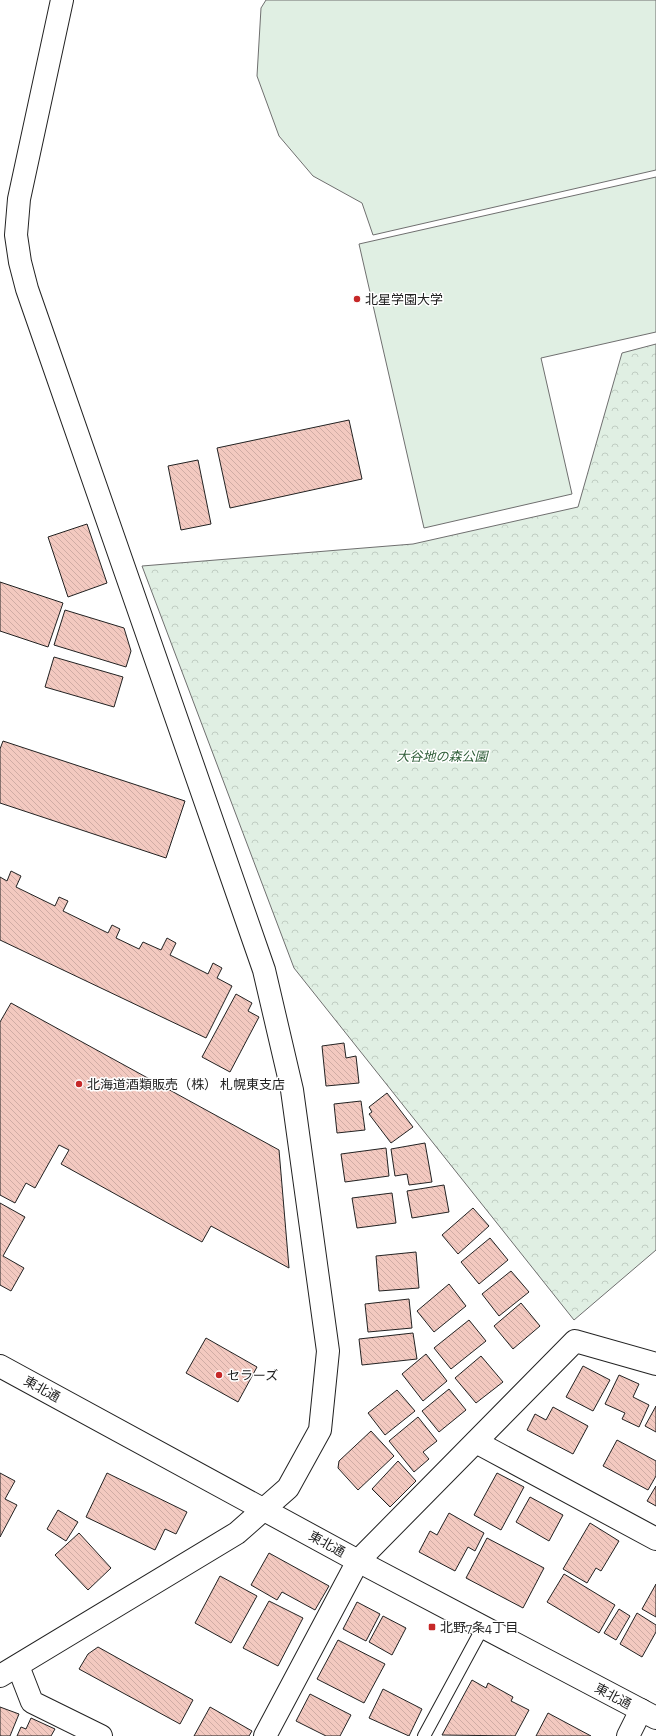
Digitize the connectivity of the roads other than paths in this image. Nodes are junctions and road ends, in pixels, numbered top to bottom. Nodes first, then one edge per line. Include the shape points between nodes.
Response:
1 (62, 0) edge
2 (656, 1364) edge
3 (0, 1366) edge
4 (476, 1442) junction
5 (264, 1510) junction
6 (656, 1538) edge
7 (358, 1562) junction
8 (483, 1627) junction
9 (9, 1671) edge
10 (648, 1714) edge
11 (101, 1736) edge
12 (265, 1736) edge
13 (424, 1736) edge
14 (628, 1736) edge

1 - 5 street via 19,199 16,235 20,262 27,289 264,970 292,1090 328,1351 320,1430 288,1488
2 - 4 street via 575,1341
3 - 5 street, 東北通
4 - 6 street
4 - 7 street
5 - 7 street, 東北通
5 - 9 street via 237,1534
7 - 8 street, 東北通
7 - 12 street
8 - 10 street, 東北通
8 - 13 lane
9 - 11 street via 32,1702
10 - 14 street

